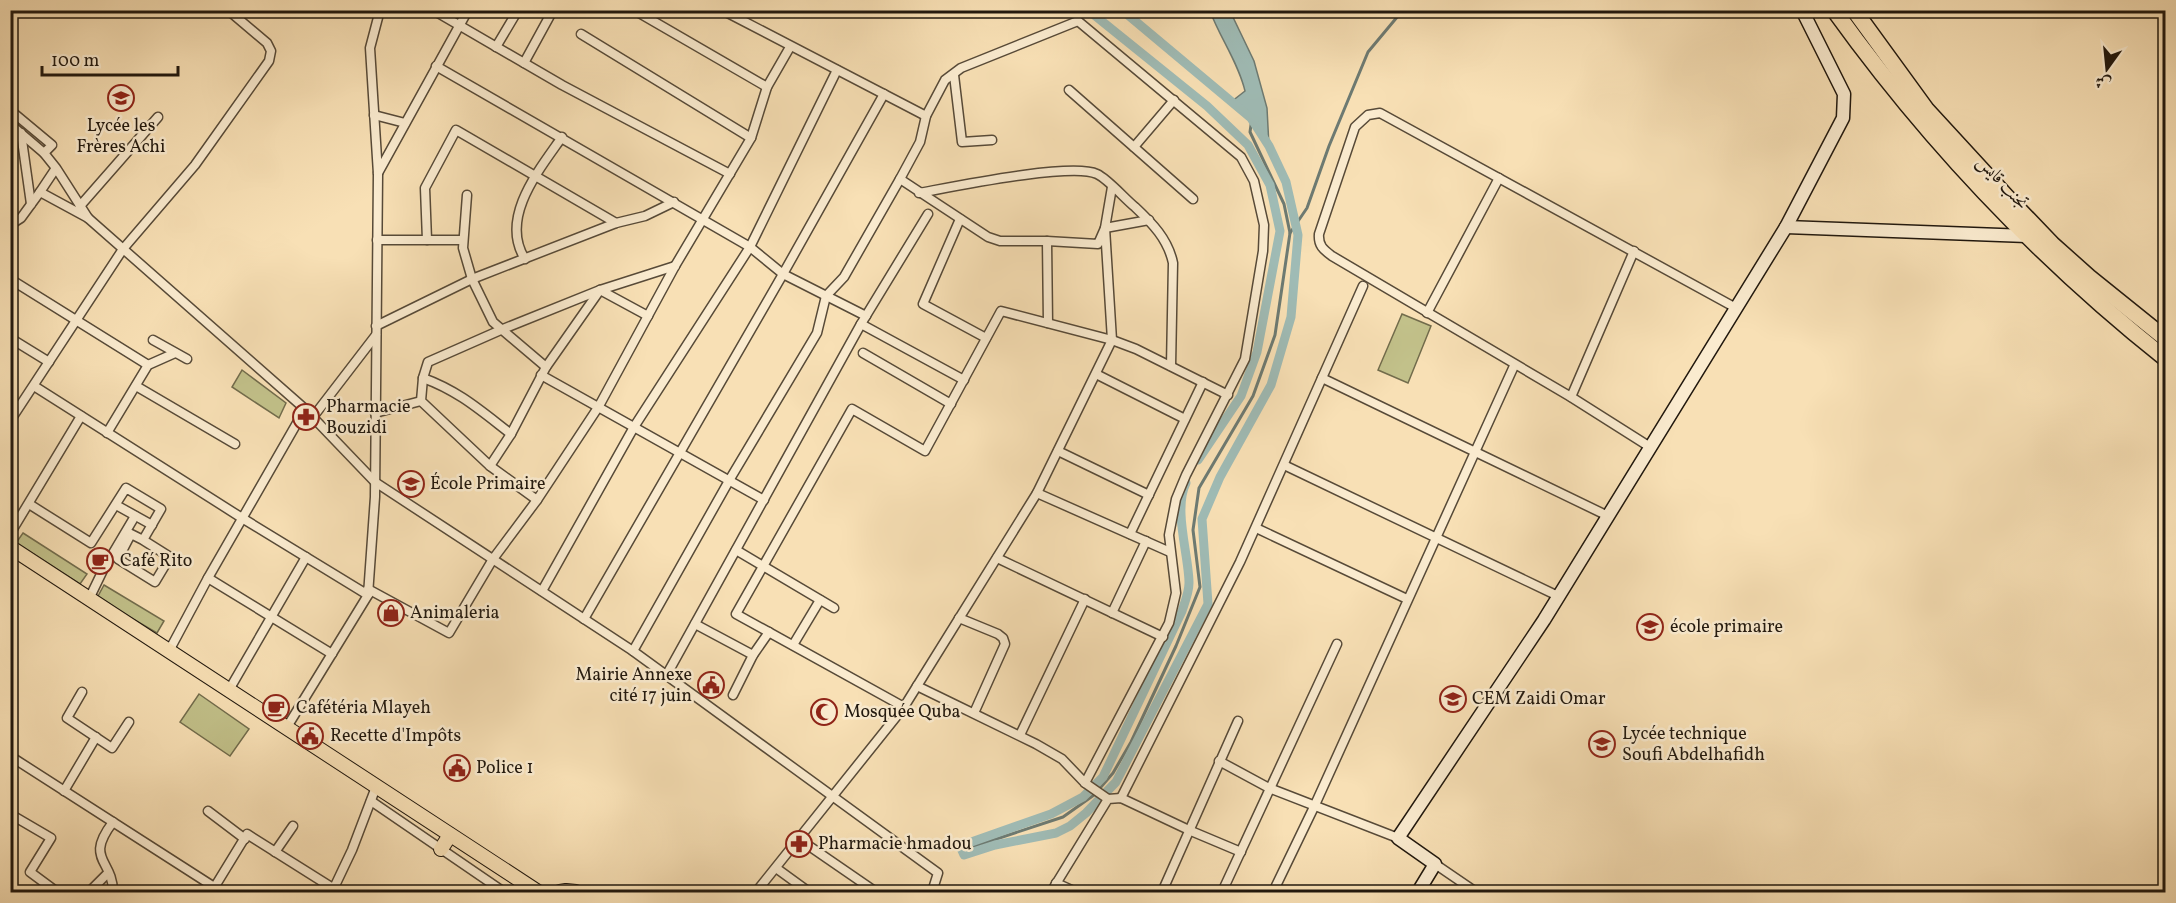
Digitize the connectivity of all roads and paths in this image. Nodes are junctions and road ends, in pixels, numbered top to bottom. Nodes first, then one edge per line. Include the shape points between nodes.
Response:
1 (228, 10) edge
2 (380, 10) edge
3 (433, 10) edge
4 (468, 10) edge
5 (518, 10) edge
6 (553, 10) edge
7 (634, 10) edge
8 (722, 10) edge
9 (1802, 10) edge
10 (1834, 10) edge
11 (1854, 10) edge
12 (646, 13) edge
13 (459, 25) junction
14 (581, 34) dead end
15 (496, 47) junction
16 (790, 47) junction
17 (524, 63) junction
18 (436, 66) junction
19 (837, 70) junction
20 (954, 75) junction
21 (767, 87) junction
22 (1069, 90) dead end
23 (884, 94) junction
24 (1174, 100) junction
25 (10, 110) edge
26 (374, 115) junction
27 (926, 116) junction
28 (158, 117) dead end
29 (405, 123) junction
30 (10, 124) edge
31 (21, 133) junction
32 (562, 137) junction
33 (751, 138) junction
34 (993, 140) dead end
35 (1134, 147) junction
36 (44, 153) junction
37 (56, 168) junction
38 (378, 174) junction
39 (730, 174) junction
40 (536, 176) junction
41 (1499, 178) junction
42 (900, 179) junction
43 (1112, 187) junction
44 (40, 192) junction
45 (919, 193) junction
46 (467, 195) dead end
47 (1193, 199) dead end
48 (674, 202) junction
49 (31, 204) junction
50 (80, 206) junction
51 (928, 214) dead end
52 (88, 218) junction
53 (960, 219) junction
54 (702, 220) junction
55 (1149, 220) junction
56 (616, 224) junction
57 (10, 225) edge
58 (1786, 227) junction
59 (1105, 228) junction
60 (2026, 236) junction
61 (377, 240) junction
62 (427, 240) junction
63 (463, 240) junction
64 (1047, 241) junction
65 (750, 247) junction
66 (123, 249) junction
67 (1634, 251) junction
68 (525, 259) junction
69 (675, 266) junction
70 (783, 274) junction
71 (10, 279) edge
72 (472, 279) junction
73 (1363, 286) dead end
74 (600, 290) junction
75 (826, 296) junction
76 (1736, 308) junction
77 (1427, 313) junction
78 (648, 316) junction
79 (866, 316) junction
80 (76, 320) junction
81 (1048, 323) junction
82 (861, 324) junction
83 (502, 329) junction
84 (376, 331) junction
85 (10, 338) edge
86 (986, 338) junction
87 (2166, 339) edge
88 (153, 340) dead end
89 (1112, 340) junction
90 (175, 353) junction
91 (863, 353) dead end
92 (186, 359) dead end
93 (2166, 359) edge
94 (49, 363) junction
95 (148, 365) junction
96 (1171, 366) junction
97 (1514, 366) junction
98 (543, 371) junction
99 (1095, 374) junction
100 (423, 378) junction
101 (1322, 378) junction
102 (964, 380) junction
103 (1203, 382) junction
104 (34, 386) junction
105 (136, 386) junction
106 (1228, 395) junction
107 (1571, 397) junction
108 (421, 401) junction
109 (951, 404) junction
110 (599, 406) junction
111 (305, 409) junction
112 (14, 410) edge
113 (375, 412) junction
114 (81, 416) junction
115 (313, 417) junction
116 (1185, 419) junction
117 (10, 421) edge
118 (634, 427) junction
119 (108, 433) junction
120 (511, 434) junction
121 (235, 444) dead end
122 (1650, 447) junction
123 (1058, 451) junction
124 (1474, 451) junction
125 (680, 453) junction
126 (1284, 465) junction
127 (490, 466) junction
128 (730, 479) junction
129 (375, 482) junction
130 (1037, 493) junction
131 (1149, 495) junction
132 (537, 500) junction
133 (764, 500) junction
134 (29, 504) junction
135 (116, 505) junction
136 (135, 516) junction
137 (1608, 516) junction
138 (242, 518) junction
139 (152, 525) junction
140 (1256, 528) junction
141 (10, 534) edge
142 (1130, 534) junction
143 (1436, 536) junction
144 (143, 540) junction
145 (1146, 542) junction
146 (10, 548) edge
147 (736, 550) junction
148 (1170, 552) junction
149 (306, 557) junction
150 (997, 558) junction
151 (493, 559) junction
152 (764, 566) junction
153 (208, 578) junction
154 (542, 591) junction
155 (368, 592) junction
156 (1558, 596) junction
157 (89, 598) junction
158 (1084, 599) junction
159 (1407, 599) junction
160 (820, 600) junction
161 (834, 608) dead end
162 (1112, 613) junction
163 (271, 617) junction
164 (959, 618) junction
165 (585, 619) junction
166 (695, 624) junction
167 (768, 632) junction
168 (1163, 637) junction
169 (1337, 644) dead end
170 (793, 645) junction
171 (169, 651) junction
172 (633, 651) junction
173 (332, 654) junction
174 (753, 655) junction
175 (666, 676) junction
176 (916, 686) junction
177 (229, 690) junction
178 (82, 692) dead end
179 (733, 695) dead end
180 (904, 707) junction
181 (974, 713) junction
182 (1238, 721) dead end
183 (129, 722) dead end
184 (287, 727) junction
185 (1020, 735) junction
186 (96, 737) junction
187 (10, 756) edge
188 (1219, 761) junction
189 (1088, 785) junction
190 (376, 787) junction
191 (1269, 788) junction
192 (64, 791) junction
193 (832, 797) junction
194 (1106, 798) junction
195 (1121, 798) junction
196 (370, 801) junction
197 (1314, 807) junction
198 (208, 811) dead end
199 (10, 814) edge
200 (113, 822) junction
201 (293, 826) dead end
202 (1191, 831) junction
203 (450, 835) junction
204 (245, 838) junction
205 (1398, 838) junction
206 (799, 839) junction
207 (441, 849) junction
208 (274, 852) junction
209 (1241, 852) junction
210 (1435, 864) junction
211 (776, 868) junction
212 (108, 873) junction
213 (1056, 883) junction
214 (494, 889) edge
215 (218, 890) edge
216 (57, 892) edge
217 (88, 892) edge
218 (113, 892) edge
219 (335, 892) edge
220 (504, 892) edge
221 (538, 892) edge
222 (560, 892) edge
223 (576, 892) edge
224 (756, 892) edge
225 (809, 892) edge
226 (876, 892) edge
227 (932, 892) edge
228 (1052, 892) edge
229 (1076, 892) edge
230 (1162, 892) edge
231 (1222, 892) edge
232 (1273, 892) edge
233 (1418, 892) edge
234 (1476, 892) edge

1 - 66 street via 267,43 271,51 269,61 195,165
2 - 26 street via 370,48
3 - 13 street
4 - 13 street
5 - 15 street
6 - 17 street
7 - 12 street
8 - 16 street
9 - 58 street via 1844,94 1843,118
10 - 60 highway, تجنب قايس via 1909,110
11 - 87 highway, تجنب قايس via 1926,109 2006,196 2052,244
12 - 21 street
13 - 15 street
13 - 18 street
14 - 33 street
15 - 17 street
16 - 19 street
16 - 21 street
17 - 39 street
18 - 29 street
18 - 32 street
19 - 23 street
19 - 65 street
20 - 24 street via 961,68 1078,21
20 - 27 street via 945,80
20 - 34 street via 962,142
21 - 33 street
22 - 35 street
23 - 27 street
23 - 70 street
24 - 35 street
24 - 106 street via 1241,157 1261,205 1263,251 1257,295 1245,359
25 - 36 street via 52,145
26 - 29 street
26 - 38 street
27 - 42 street via 920,142
28 - 50 street
29 - 38 street
30 - 31 street
31 - 36 street
31 - 49 street
32 - 40 street
32 - 48 street
33 - 39 street
35 - 47 street
36 - 37 street
37 - 44 street
37 - 50 street
38 - 61 street
39 - 54 street
40 - 56 street
40 - 62 street via 456,130 425,188
40 - 68 street via 517,213 518,248
41 - 67 street
41 - 77 street
41 - 77 street via 1380,113 1368,115 1355,127 1319,241 1322,249
42 - 45 street
42 - 75 street via 844,277
43 - 45 street via 1098,174 1082,170
43 - 55 street
43 - 59 street
44 - 49 street
44 - 52 street
45 - 53 street
46 - 63 street
48 - 54 street
48 - 56 street
49 - 57 street
50 - 52 street
51 - 79 street
52 - 66 street
53 - 64 street via 993,240
53 - 86 street via 923,304
54 - 65 street
54 - 69 street
55 - 59 street
55 - 96 street via 1166,242 1173,263
56 - 68 street
58 - 60 street
58 - 76 street
59 - 64 street via 1098,244
59 - 89 street
60 - 93 highway, تجنب قايس via 2111,315
61 - 62 street
61 - 84 street
62 - 63 street
63 - 72 street
64 - 81 street
65 - 70 street
65 - 118 street
66 - 80 street
66 - 111 street
67 - 76 street
67 - 107 street
68 - 72 street
69 - 74 street
69 - 78 street
70 - 75 street
70 - 125 street
71 - 80 street
72 - 83 street via 494,322
72 - 84 street
73 - 101 street
74 - 78 street
74 - 83 street
74 - 98 street
75 - 79 street
75 - 128 street via 817,333
76 - 122 street
77 - 97 street
78 - 110 street
79 - 82 street
80 - 94 street
80 - 95 street
81 - 86 street via 1001,311
81 - 89 street
82 - 102 street
82 - 133 street
83 - 98 street
83 - 100 street via 428,362
84 - 113 street
84 - 115 street
85 - 94 street
86 - 102 street
88 - 90 street
89 - 96 street
89 - 99 street
90 - 92 street
90 - 95 street
91 - 109 street
94 - 104 street
95 - 105 street
96 - 103 street
97 - 107 street
97 - 124 street
98 - 110 street
98 - 120 street
99 - 116 street
99 - 123 street
100 - 108 street
100 - 120 street via 462,396
101 - 124 street
101 - 126 street
102 - 109 street
103 - 106 street
103 - 116 street
104 - 112 street
104 - 114 street
105 - 119 street
105 - 121 street
106 - 148 street via 1176,499 1169,534
107 - 122 street
108 - 113 street
108 - 127 street
109 - 152 street via 926,451 852,409
110 - 118 street
110 - 132 street
111 - 115 street
111 - 138 street
112 - 117 street
113 - 129 street
114 - 119 street
114 - 134 street
115 - 129 street
116 - 131 street
118 - 125 street
118 - 154 street
119 - 138 street
120 - 127 street
122 - 137 street
123 - 130 street
123 - 131 street
124 - 137 street
124 - 143 street
125 - 128 street
125 - 165 street
126 - 140 street
126 - 143 street
127 - 132 street
128 - 133 street
128 - 172 street
129 - 151 street
129 - 155 street
130 - 142 street
130 - 150 street
131 - 142 street
132 - 151 street
133 - 147 street
134 - 135 street via 91,543
134 - 141 street
135 - 136 street
135 - 139 street via 126,488 161,509
136 - 139 street
136 - 157 street
137 - 156 street
138 - 149 street
138 - 153 street
139 - 144 street
140 - 159 street
140 - 195 street
142 - 145 street
143 - 156 street
143 - 159 street
144 - 144 street via 131,534 118,559 155,582 171,557
145 - 148 street
145 - 162 street
146 - 157 main road
147 - 152 street
147 - 166 street
148 - 168 street via 1176,594
149 - 155 street
149 - 163 street
150 - 158 street
150 - 164 street
151 - 154 street
151 - 155 street via 449,633
152 - 160 street
152 - 167 street via 736,614
153 - 163 street
153 - 171 street
154 - 165 street
155 - 173 street
156 - 205 street
157 - 171 main road
158 - 162 street
158 - 185 street
159 - 197 street
160 - 161 street
160 - 170 street
162 - 168 street
163 - 173 street
163 - 177 street
164 - 176 street
164 - 181 street via 998,634 1005,644
165 - 172 street
166 - 174 street
166 - 175 street
167 - 170 street
167 - 174 street
168 - 189 street
169 - 191 street
170 - 180 street
171 - 177 main road
172 - 175 street
173 - 184 street
174 - 179 street
175 - 193 street
176 - 180 street
176 - 181 street
177 - 184 main road
178 - 186 street via 66,717
180 - 193 street
181 - 185 street
182 - 188 street
183 - 186 street via 112,748
184 - 190 main road
185 - 189 street via 1062,759
186 - 192 street
187 - 192 street
188 - 191 street
188 - 202 street
189 - 194 street
190 - 196 street
190 - 203 main road
191 - 197 street
191 - 209 street
192 - 200 street
193 - 206 street
193 - 227 street via 938,873
194 - 195 street
194 - 213 street
195 - 202 street
196 - 207 street
196 - 219 street
197 - 205 street
197 - 232 street
198 - 204 street
199 - 216 street via 51,838 30,872
200 - 212 street via 99,851
200 - 215 street
201 - 208 street
202 - 209 street
202 - 230 street
203 - 207 main road
203 - 221 main road
204 - 208 street via 247,834
204 - 215 street
205 - 210 street
206 - 211 street
206 - 226 street
207 - 214 street
208 - 219 street
209 - 231 street
210 - 233 street
210 - 234 street
211 - 224 street
211 - 225 street
212 - 217 street
212 - 218 street
213 - 228 street
213 - 229 street
214 - 220 street
222 - 223 main road

